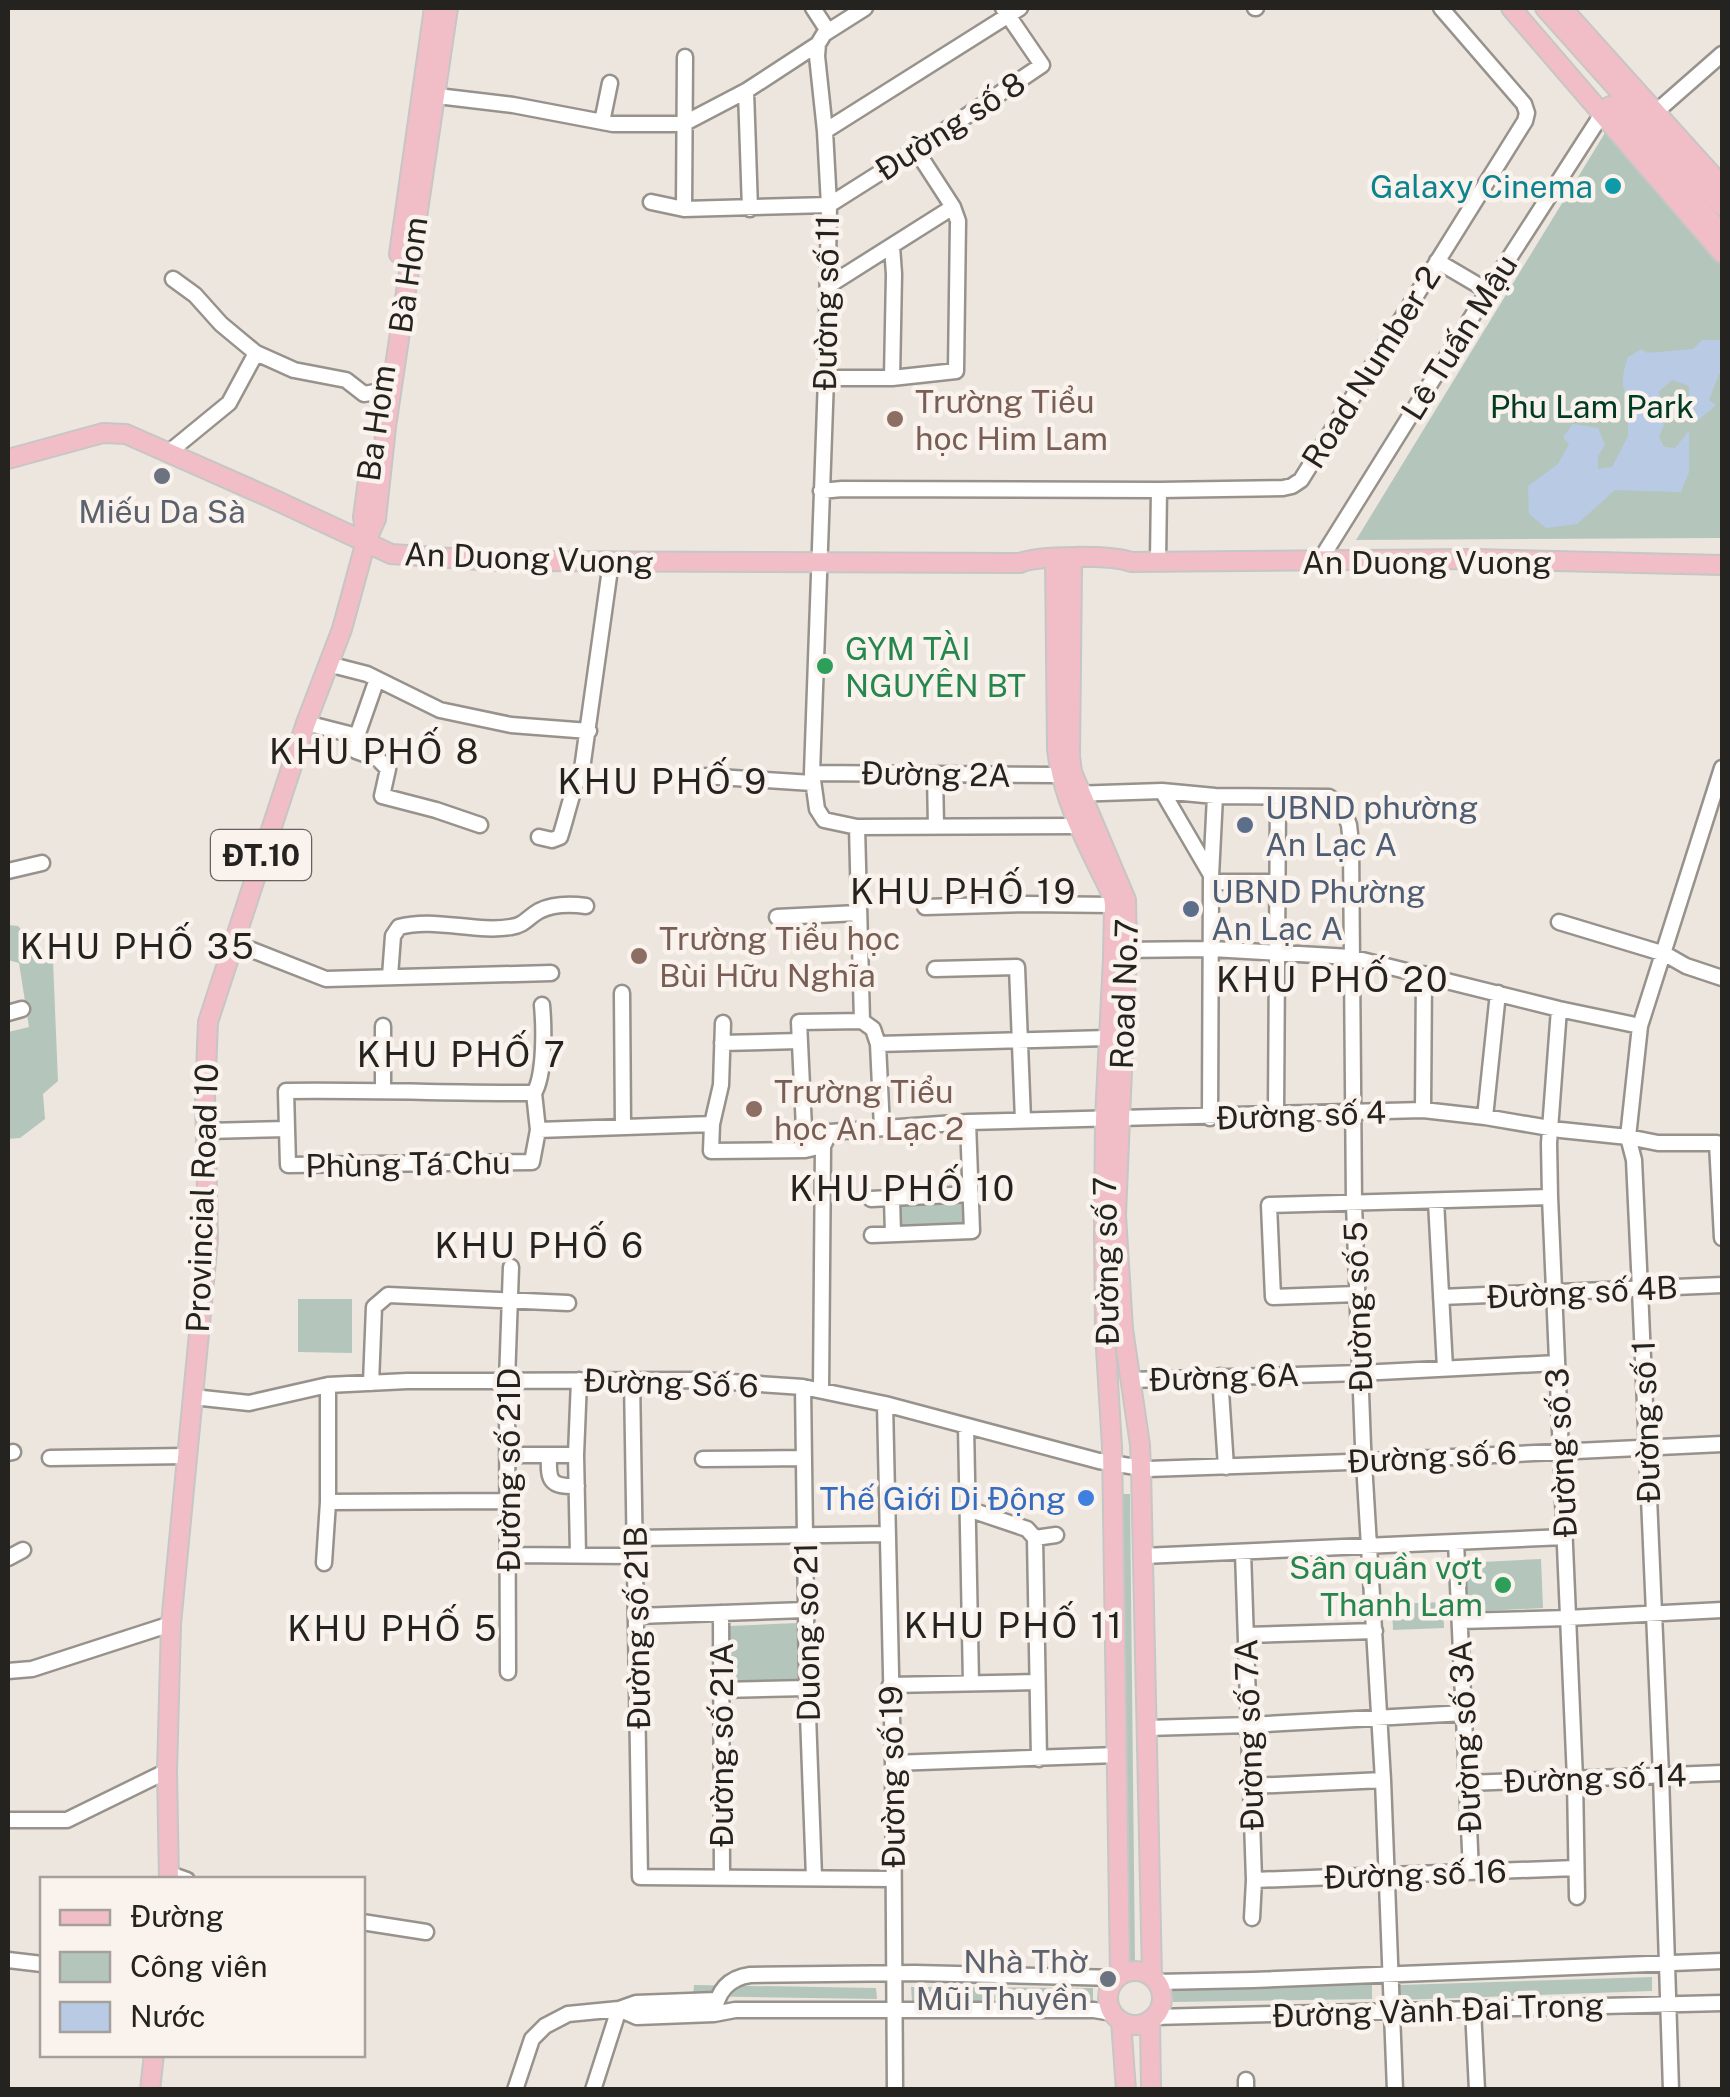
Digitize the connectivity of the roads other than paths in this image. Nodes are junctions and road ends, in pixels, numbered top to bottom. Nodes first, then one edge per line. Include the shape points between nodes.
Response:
1 (434, 8) edge
2 (448, 8) edge
3 (813, 8) edge
4 (865, 8) edge
5 (1441, 8) edge
6 (1511, 8) edge
7 (1524, 8) edge
8 (1545, 8) edge
9 (1562, 8) edge
10 (1010, 10) edge
11 (828, 31) junction
12 (818, 44) junction
13 (1722, 54) edge
14 (685, 56) dead end
15 (610, 83) dead end
16 (746, 91) junction
17 (428, 95) junction
18 (1605, 109) junction
19 (1657, 111) junction
20 (602, 122) junction
21 (684, 124) junction
22 (825, 131) junction
23 (916, 150) junction
24 (1670, 160) junction
25 (1722, 186) edge
26 (651, 202) dead end
27 (829, 205) junction
28 (1722, 206) edge
29 (953, 207) junction
30 (684, 209) junction
31 (750, 209) junction
32 (1722, 234) edge
33 (892, 246) junction
34 (1722, 253) edge
35 (1437, 262) junction
36 (173, 279) dead end
37 (828, 286) junction
38 (1488, 291) junction
39 (256, 353) junction
40 (826, 378) junction
41 (892, 378) junction
42 (386, 392) junction
43 (168, 453) junction
44 (8, 459) edge
45 (1159, 490) junction
46 (821, 491) junction
47 (366, 542) junction
48 (1158, 561) junction
49 (611, 562) junction
50 (818, 562) junction
51 (1319, 562) junction
52 (1064, 563) junction
53 (1722, 565) edge
54 (328, 664) junction
55 (377, 679) junction
56 (306, 723) junction
57 (589, 731) junction
58 (356, 736) junction
59 (1722, 768) edge
60 (935, 774) junction
61 (1060, 775) junction
62 (704, 776) dead end
63 (812, 778) junction
64 (1162, 792) junction
65 (1072, 794) junction
66 (1215, 796) junction
67 (1278, 797) junction
68 (480, 825) dead end
69 (936, 826) junction
70 (1078, 826) junction
71 (856, 828) junction
72 (538, 837) dead end
73 (42, 863) dead end
74 (8, 870) edge
75 (1212, 879) junction
76 (1278, 882) junction
77 (586, 906) dead end
78 (1114, 906) junction
79 (925, 907) dead end
80 (858, 914) junction
81 (777, 917) dead end
82 (1559, 922) dead end
83 (234, 943) junction
84 (1212, 949) junction
85 (1120, 950) junction
86 (1278, 953) junction
87 (1665, 954) junction
88 (1350, 957) junction
89 (934, 968) dead end
90 (551, 973) dead end
91 (1424, 974) junction
92 (390, 976) junction
93 (1722, 978) edge
94 (622, 993) dead end
95 (1498, 993) junction
96 (542, 1005) dead end
97 (1559, 1009) junction
98 (862, 1020) junction
99 (723, 1023) dead end
100 (383, 1026) dead end
101 (1640, 1026) junction
102 (1108, 1038) junction
103 (799, 1041) junction
104 (1022, 1042) junction
105 (722, 1043) junction
106 (878, 1044) junction
107 (383, 1090) junction
108 (534, 1093) junction
109 (1423, 1110) junction
110 (1276, 1114) junction
111 (1353, 1114) junction
112 (1485, 1116) junction
113 (1112, 1118) junction
114 (1210, 1118) junction
115 (1023, 1120) junction
116 (968, 1122) junction
117 (712, 1124) junction
118 (624, 1127) junction
119 (882, 1128) junction
120 (1550, 1128) junction
121 (287, 1129) junction
122 (538, 1130) junction
123 (207, 1131) junction
124 (1628, 1136) junction
125 (823, 1146) junction
126 (805, 1150) junction
127 (1721, 1174) edge
128 (971, 1194) junction
129 (892, 1198) junction
130 (1550, 1198) junction
131 (871, 1199) dead end
132 (1436, 1202) junction
133 (1354, 1204) junction
134 (893, 1234) junction
135 (872, 1235) dead end
136 (1722, 1238) edge
137 (511, 1267) dead end
138 (1722, 1285) edge
139 (1640, 1289) junction
140 (1357, 1294) junction
141 (1554, 1294) junction
142 (1441, 1298) junction
143 (510, 1301) junction
144 (568, 1303) dead end
145 (1557, 1363) junction
146 (1445, 1368) junction
147 (1360, 1372) junction
148 (1220, 1376) junction
149 (632, 1379) junction
150 (579, 1380) junction
151 (1130, 1380) junction
152 (506, 1381) junction
153 (372, 1383) junction
154 (328, 1386) junction
155 (803, 1387) junction
156 (821, 1390) junction
157 (193, 1396) junction
158 (885, 1404) junction
159 (966, 1426) junction
160 (1722, 1444) edge
161 (1646, 1448) junction
162 (1561, 1450) junction
163 (507, 1455) junction
164 (186, 1456) junction
165 (549, 1456) junction
166 (576, 1456) junction
167 (50, 1458) dead end
168 (803, 1458) junction
169 (704, 1459) dead end
170 (1364, 1461) junction
171 (1112, 1464) junction
172 (1226, 1467) junction
173 (1141, 1468) junction
174 (577, 1486) junction
175 (506, 1500) junction
176 (328, 1502) junction
177 (968, 1509) junction
178 (888, 1534) junction
179 (805, 1535) junction
180 (1056, 1535) dead end
181 (1566, 1537) junction
182 (636, 1538) junction
183 (1035, 1538) junction
184 (1456, 1542) junction
185 (1370, 1546) junction
186 (23, 1550) dead end
187 (1244, 1552) junction
188 (578, 1554) junction
189 (507, 1555) junction
190 (636, 1556) junction
191 (1143, 1556) junction
192 (8, 1558) edge
193 (324, 1564) dead end
194 (806, 1610) junction
195 (1722, 1610) edge
196 (721, 1613) junction
197 (1653, 1613) junction
198 (636, 1616) junction
199 (1567, 1618) junction
200 (1460, 1621) junction
201 (171, 1624) junction
202 (1375, 1631) junction
203 (1246, 1635) junction
204 (8, 1670) edge
205 (508, 1672) dead end
206 (971, 1682) junction
207 (1037, 1682) junction
208 (890, 1685) junction
209 (807, 1688) junction
210 (721, 1690) junction
211 (1465, 1713) junction
212 (1380, 1718) junction
213 (1249, 1725) junction
214 (1148, 1728) junction
215 (1117, 1755) junction
216 (1039, 1759) junction
217 (893, 1763) junction
218 (167, 1771) junction
219 (1722, 1773) edge
220 (1661, 1776) junction
221 (1575, 1779) junction
222 (1383, 1780) junction
223 (1468, 1783) junction
224 (1251, 1786) junction
225 (8, 1820) edge
226 (1576, 1868) junction
227 (1471, 1872) junction
228 (1387, 1875) junction
229 (176, 1877) edge
230 (814, 1877) junction
231 (722, 1878) junction
232 (893, 1879) junction
233 (1254, 1880) junction
234 (1577, 1898) dead end
235 (1252, 1918) dead end
236 (365, 1922) edge
237 (426, 1932) dead end
238 (8, 1960) edge
239 (1722, 1960) edge
240 (1668, 1963) junction
241 (40, 1964) edge
242 (896, 1973) junction
243 (1391, 1974) junction
244 (1118, 1976) junction
245 (1155, 1980) junction
246 (1722, 2003) edge
247 (1670, 2005) junction
248 (715, 2007) junction
249 (1474, 2009) junction
250 (619, 2010) junction
251 (894, 2010) junction
252 (1392, 2011) junction
253 (1116, 2017) junction
254 (1152, 2018) junction
255 (154, 2057) edge
256 (150, 2090) edge
257 (514, 2090) edge
258 (593, 2090) edge
259 (895, 2090) edge
260 (1126, 2090) edge
261 (1151, 2090) edge
262 (1395, 2090) edge
263 (1476, 2090) edge
264 (1672, 2090) edge

1 - 17 main road, Ba Hom / ĐT.10
2 - 17 main road, ĐT.10
3 - 11 street
4 - 11 street
5 - 35 street, Road Number 2 via 1527,113
6 - 18 main road
7 - 18 main road
8 - 24 main road
9 - 19 main road
10 - 22 street
10 - 23 street, Đường số 8 via 1042,65
11 - 12 street
12 - 16 street
12 - 22 street, Đường số 11
13 - 19 street
14 - 21 street
15 - 20 street
16 - 21 street
16 - 31 street
17 - 20 street
17 - 42 main road, Ba Hom / ĐT.10
18 - 24 main road
18 - 38 street, Lê Tuấn Mậu
19 - 24 main road
20 - 21 street
21 - 30 street
22 - 27 street, Đường số 11
23 - 27 street, Đường số 8
23 - 29 street
24 - 25 main road
24 - 28 main road
24 - 32 main road
24 - 34 main road
26 - 30 street, Đường số 8
27 - 31 street, Đường số 8
27 - 37 street, Đường số 11
29 - 33 street
29 - 41 street via 956,371
30 - 31 street, Đường số 8
33 - 37 street
33 - 41 street
35 - 38 street
35 - 45 street, Road Number 2 via 1301,480 1283,488
36 - 39 street
37 - 40 street, Đường số 11
38 - 51 street, Lê Tuấn Mậu
39 - 42 street via 294,370 346,380 364,394
39 - 43 street via 229,403
40 - 41 street
40 - 46 street, Đường số 11
42 - 47 main road, Ba Hom / ĐT.10 via 363,517
43 - 44 main road, An Duong Vuong via 126,434 103,433
43 - 47 main road, An Duong Vuong
45 - 46 street, Road Number 2
45 - 48 street
46 - 50 street, Đường số 11
47 - 49 main road, An Duong Vuong via 392,554
47 - 54 main road, Provincial Road 10 / ĐT.10
48 - 51 main road, An Duong Vuong
48 - 52 main road, An Duong Vuong via 1120,568
49 - 50 main road, An Duong Vuong
49 - 57 street
50 - 52 main road, An Duong Vuong
50 - 63 street, Đường số 11
51 - 53 main road, An Duong Vuong
52 - 61 main road, Đường số 7
52 - 65 main road, Road No.7
54 - 55 street
54 - 56 main road, Provincial Road 10 / ĐT.10
55 - 57 street via 440,710
55 - 58 street
56 - 58 street
56 - 83 main road, Provincial Road 10 / ĐT.10
57 - 72 street via 560,837
58 - 68 street via 356,751 388,769 382,796
59 - 87 street, Đường số 1
60 - 61 street, Đường 2A
60 - 63 street, Đường 2A
60 - 69 street
61 - 65 main road, Đường số 7
62 - 63 street, Đường 2A
63 - 71 street via 824,820
64 - 65 street, Đường số 5
64 - 66 street, Đường số 5
64 - 75 street
65 - 70 main road, Đường số 7
65 - 85 main road, Road No.7 via 1126,900
66 - 67 street, Đường số 5
66 - 75 street
67 - 76 street
67 - 88 street, Đường số 5 via 1328,797 1342,806 1351,843
69 - 70 street
69 - 71 street
70 - 78 main road, Đường số 7
71 - 80 street
73 - 74 street
75 - 76 street
75 - 84 street
76 - 86 street
77 - 92 street via 538,912 509,928 414,922 399,927
78 - 79 street
78 - 85 main road, Đường số 7
80 - 81 street
80 - 98 street
82 - 87 street
83 - 92 street via 326,979
83 - 123 main road, Provincial Road 10 / ĐT.10 via 208,1022
84 - 85 street
84 - 86 street
84 - 114 street
85 - 102 main road, Đường số 7
85 - 113 main road, Road No.7
86 - 88 street
86 - 110 street
87 - 93 street
87 - 101 street, Đường số 1
88 - 91 street
88 - 111 street, Đường số 5
89 - 104 street via 1018,967
90 - 92 street
91 - 95 street
91 - 109 street
94 - 118 street
95 - 97 street
95 - 112 street
96 - 108 street via 540,1083
97 - 101 street
97 - 120 street, Đường số 3
98 - 103 street via 799,1022
98 - 106 street
99 - 105 street
100 - 107 street
101 - 124 street, Đường số 1
102 - 104 street
102 - 113 main road, Đường số 7
103 - 105 street
103 - 126 street
104 - 106 street
104 - 115 street
105 - 117 street
106 - 119 street
107 - 108 street, Phùng Tá Chu
107 - 121 street, Phùng Tá Chu via 286,1091
108 - 122 street, Phùng Tá Chu
109 - 111 street, Đường số 4
109 - 112 street, Đường số 4
110 - 111 street, Đường số 4
110 - 114 street, Đường số 4
111 - 133 street, Đường số 5
112 - 120 street, Đường số 4
113 - 114 street, Đường số 4
113 - 115 street, Đường số 4
113 - 151 main road, Road No.7
113 - 171 main road, Đường số 7 via 1106,1332
115 - 116 street, Đường số 4
116 - 119 street, Đường số 4
116 - 128 street
117 - 118 street, Phùng Tá Chu
117 - 126 street via 712,1151
118 - 122 street, Phùng Tá Chu
119 - 125 street, Đường số 4 via 830,1132
120 - 124 street, Đường số 4
120 - 130 street, Đường số 3
121 - 122 street, Phùng Tá Chu via 288,1165 306,1166 532,1162
121 - 123 street, Phùng Tá Chu
123 - 157 main road, Provincial Road 10 / ĐT.10 via 208,1240
124 - 127 street, Đường số 4 via 1717,1143
124 - 139 street, Đường số 1
125 - 126 street
125 - 156 street
127 - 136 street
128 - 129 street
128 - 134 street via 972,1231
129 - 131 street
129 - 134 street
130 - 132 street
130 - 141 street, Đường số 3
132 - 133 street
132 - 142 street
133 - 140 street, Đường số 5
133 - 140 street via 1269,1205 1273,1296
134 - 135 street
137 - 143 street, Đường số 21D
138 - 139 street, Đường số 4B
139 - 141 street, Đường số 4B
139 - 161 street, Đường số 1
140 - 147 street, Đường số 5
141 - 142 street, Đường số 4B
141 - 145 street, Đường số 3
142 - 146 street
143 - 144 street
143 - 152 street, Đường số 21D
143 - 153 street via 388,1295 374,1307
145 - 146 street, Đường 6A
145 - 162 street, Đường số 3
146 - 147 street, Đường 6A
147 - 148 street, Đường 6A
147 - 170 street, Đường số 5
148 - 151 street, Đường 6A
148 - 172 street
149 - 150 street, Đường Số 6
149 - 155 street, Đường Số 6
149 - 182 street, Đường số 21B
150 - 152 street, Đường Số 6
150 - 166 street
151 - 173 main road, Đường số 7
152 - 153 street, Đường Số 6
152 - 163 street, Đường số 21D
153 - 154 street, Đường Số 6
154 - 157 street, Đường Số 6 via 249,1403
154 - 176 street
155 - 156 street, Đường Số 6
155 - 168 street, Duong so 21
156 - 158 street, Đường Số 6
157 - 164 main road, Provincial Road 10 / ĐT.10
158 - 159 street, Đường Số 6
158 - 178 street, Đường số 19
159 - 171 street, Đường Số 6
159 - 177 street
160 - 161 street, Đường số 6
161 - 162 street, Đường số 6
161 - 197 street, Đường số 1
162 - 170 street, Đường số 6
162 - 181 street, Đường số 3
163 - 165 street
163 - 175 street, Đường số 21D
164 - 167 street
164 - 201 main road, Provincial Road 10 / ĐT.10
165 - 166 street
165 - 174 street via 553,1482
166 - 174 street
168 - 169 street
168 - 179 street, Duong so 21
170 - 172 street, Đường số 6
170 - 185 street, Đường số 5
171 - 173 street, Đường Số 6
171 - 215 main road, Đường số 7
172 - 173 street, Đường số 6
173 - 191 main road, Đường số 7
174 - 188 street
175 - 176 street
175 - 189 street, Đường số 21D
176 - 193 street
177 - 183 street via 1027,1528
177 - 206 street
178 - 179 street
178 - 208 street, Đường số 19
179 - 182 street
179 - 194 street, Duong so 21
180 - 183 street
181 - 184 street
181 - 199 street, Đường số 3
182 - 190 street, Đường số 21B
183 - 207 street
184 - 185 street
184 - 200 street, Đường số 3A
185 - 187 street
185 - 202 street, Đường số 5
186 - 192 street
187 - 191 street
187 - 203 street, Đường số 7A
188 - 189 street
188 - 190 street
189 - 205 street, Đường số 21D
190 - 198 street, Đường số 21B
191 - 214 main road, Đường số 7
194 - 196 street
194 - 209 street, Duong so 21
195 - 197 street
196 - 198 street
196 - 210 street, Đường số 21A
197 - 199 street
197 - 220 street, Đường số 1
198 - 231 street, Đường số 21B via 640,1877
199 - 200 street
199 - 221 street, Đường số 3
200 - 211 street, Đường số 3A
201 - 204 street via 64,1660
201 - 218 main road, Provincial Road 10 / ĐT.10
202 - 203 street
202 - 212 street, Đường số 5
203 - 213 street, Đường số 7A
206 - 207 street
206 - 208 street
207 - 216 street
208 - 217 street, Đường số 19
209 - 210 street
209 - 230 street, Duong so 21
210 - 231 street, Đường số 21A
211 - 212 street
211 - 223 street, Đường số 3A
212 - 213 street
212 - 222 street, Đường số 5
213 - 214 street
213 - 224 street, Đường số 7A
214 - 245 main road, Đường số 7
215 - 216 street
215 - 244 main road, Đường số 7
216 - 217 street
217 - 232 street, Đường số 19
218 - 225 street via 66,1820
218 - 229 main road, Provincial Road 10 / ĐT.10
219 - 220 street, Đường số 14
220 - 221 street, Đường số 14
220 - 240 street, Đường số 1
221 - 223 street, Đường số 14
221 - 226 street, Đường số 3
222 - 224 street
222 - 228 street, Đường số 5
223 - 227 street, Đường số 3A
224 - 233 street, Đường số 7A
226 - 227 street, Đường số 16
226 - 234 street, Đường số 3
227 - 228 street, Đường số 16
228 - 233 street, Đường số 16
228 - 243 street, Đường số 5
230 - 231 street
230 - 232 street
232 - 242 street, Đường số 19
233 - 235 street, Đường số 7A
236 - 237 street
238 - 241 street
239 - 240 street, Đường Vành Đai Trong
240 - 243 street, Đường Vành Đai Trong
240 - 247 street, Đường số 1
242 - 244 street
242 - 248 street via 745,1975 731,1981
242 - 251 street, Đường số 19
243 - 245 street, Đường Vành Đai Trong
243 - 252 street, Đường số 5
244 - 245 main road via 1136,1970
244 - 253 main road via 1108,1995
245 - 254 main road via 1162,1998
246 - 247 street, Đường Vành Đai Trong
247 - 249 street, Đường Vành Đai Trong
247 - 264 street, Đường số 1
248 - 250 street via 637,2017
248 - 251 street
249 - 252 street, Đường Vành Đai Trong
249 - 263 street
250 - 257 street via 576,2012 545,2026 532,2038
250 - 258 street
251 - 253 street via 1094,2010
251 - 259 street, Đường số 19
252 - 254 street, Đường Vành Đai Trong
252 - 262 street, Đường số 5
253 - 254 main road via 1136,2025
253 - 260 main road
254 - 261 main road
255 - 256 main road

